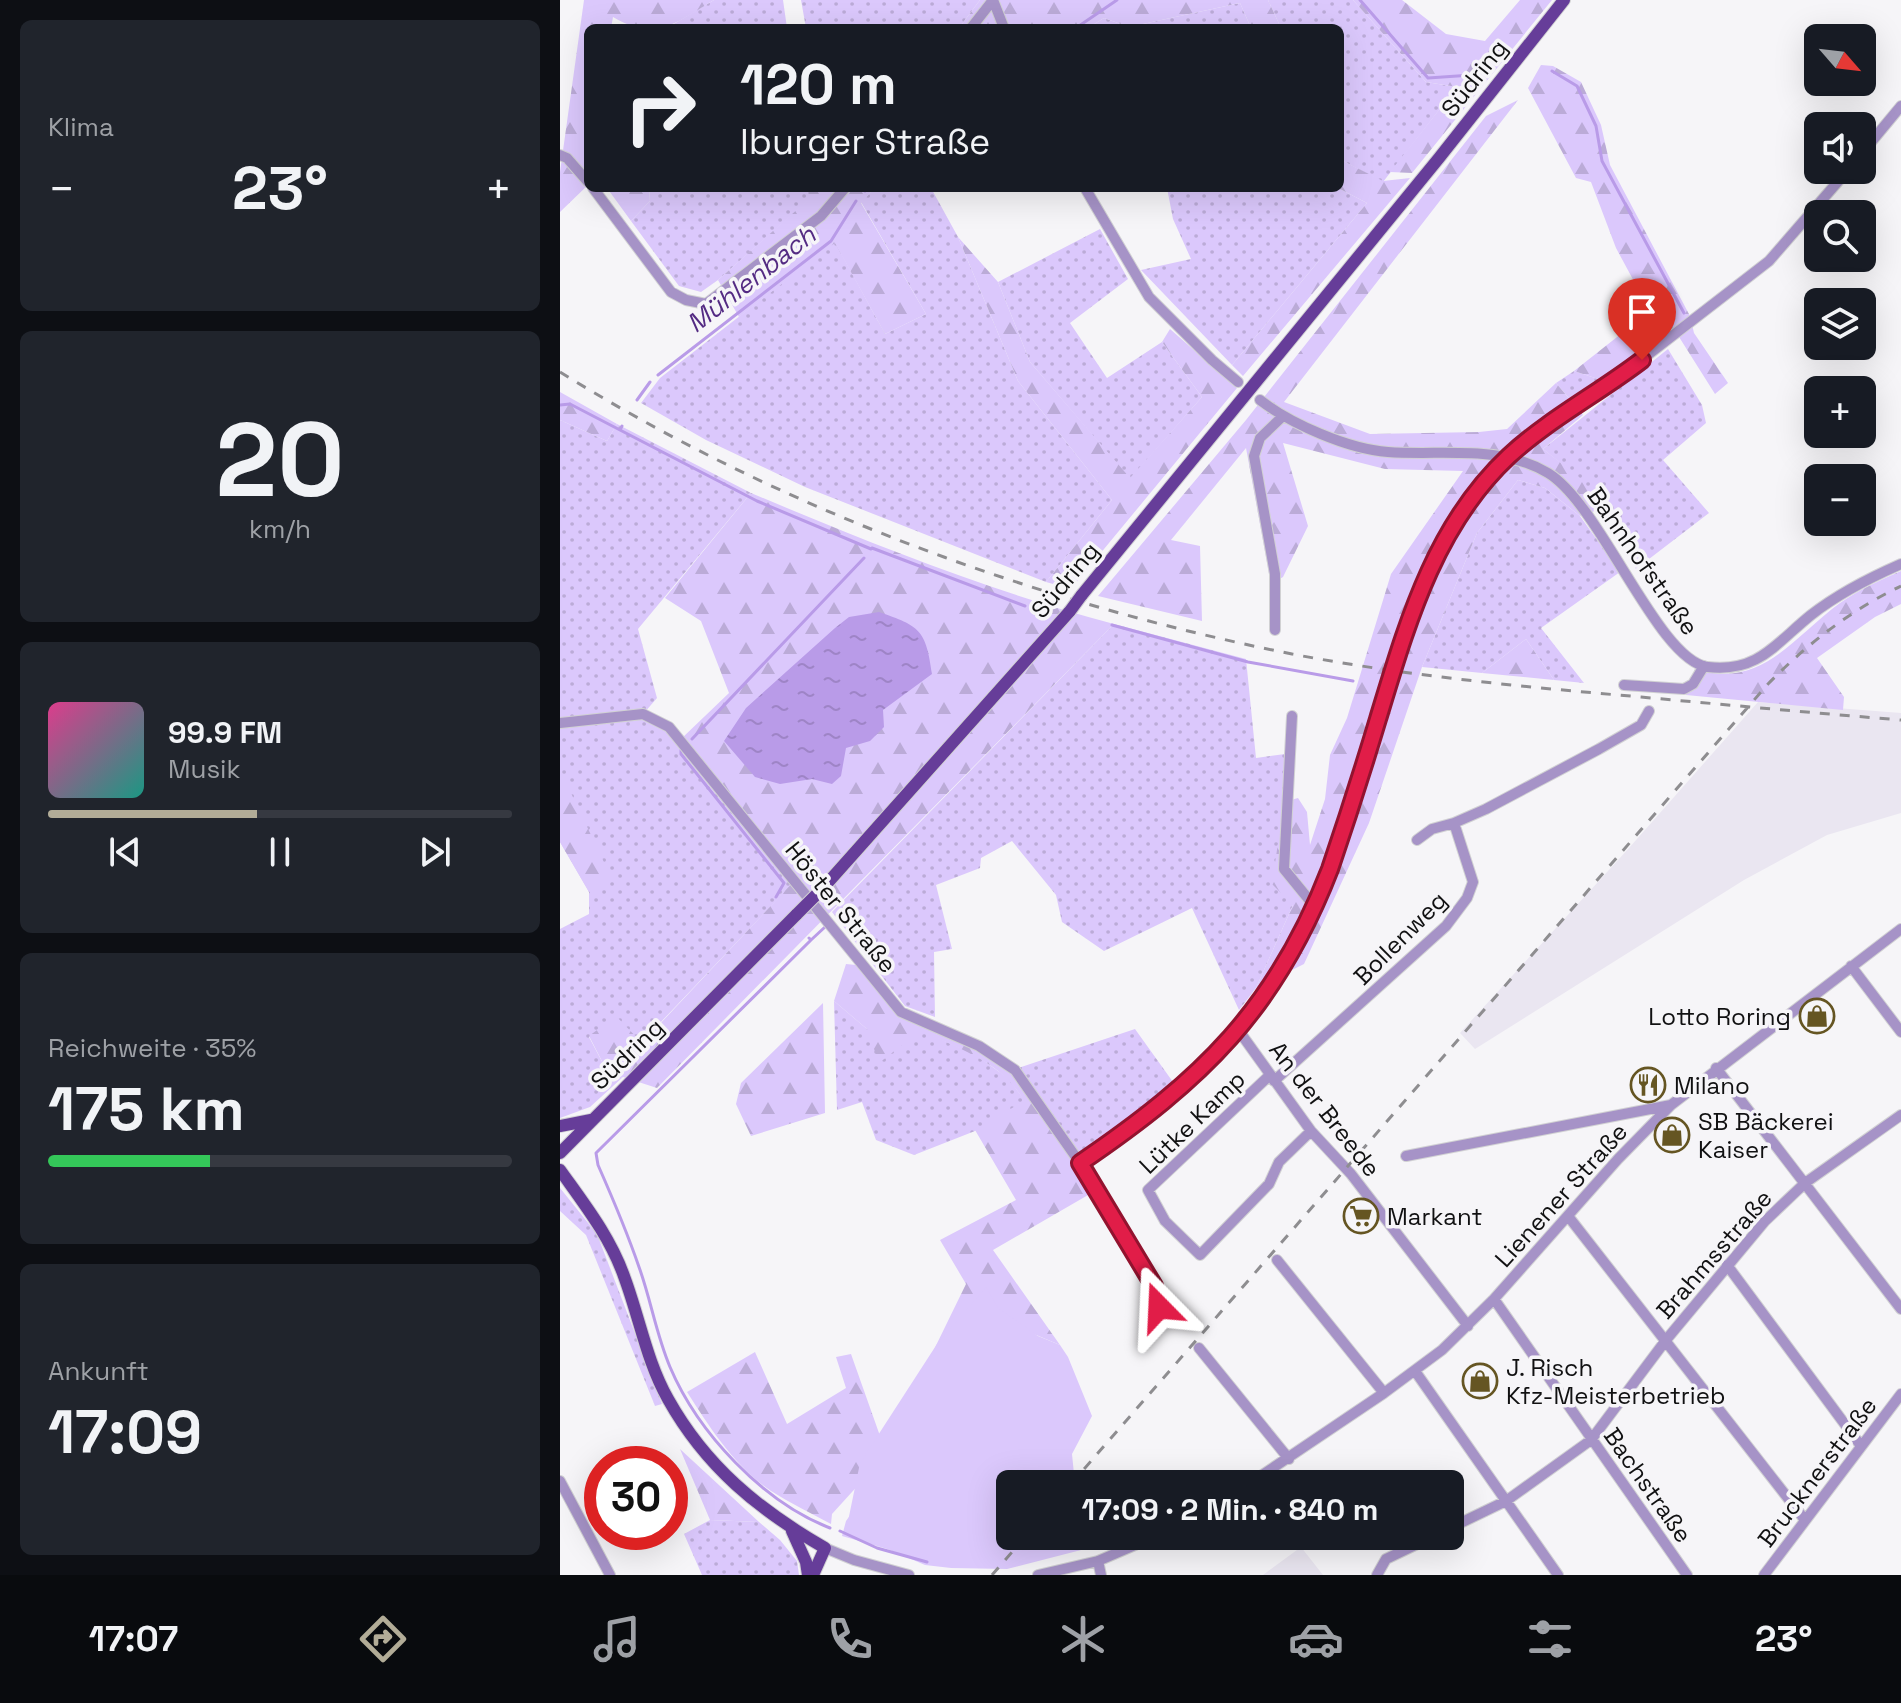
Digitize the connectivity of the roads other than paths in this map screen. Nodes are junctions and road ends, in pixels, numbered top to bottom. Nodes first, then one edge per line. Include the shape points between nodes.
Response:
1 (993, 0) edge
2 (1564, 0) edge
3 (974, 24) edge
4 (1002, 24) edge
5 (1901, 106) edge
6 (1876, 136) edge
7 (560, 155) edge
8 (584, 177) edge
9 (1836, 184) edge
10 (596, 192) edge
11 (842, 192) edge
12 (1087, 192) edge
13 (1238, 382) dead end
14 (1260, 400) dead end
15 (1282, 417) junction
16 (1509, 456) junction
17 (1901, 564) edge
18 (1275, 630) dead end
19 (1704, 666) junction
20 (1624, 685) dead end
21 (1649, 711) dead end
22 (1292, 716) dead end
23 (560, 723) edge
24 (1454, 823) junction
25 (1417, 840) dead end
26 (1315, 907) junction
27 (1901, 929) edge
28 (1851, 966) junction
29 (1239, 1031) junction
30 (1901, 1032) edge
31 (1716, 1068) junction
32 (1272, 1078) junction
33 (1671, 1105) junction
34 (1901, 1115) edge
35 (591, 1120) junction
36 (560, 1126) edge
37 (1311, 1131) junction
38 (560, 1153) edge
39 (1406, 1156) dead end
40 (1080, 1163) junction
41 (560, 1170) edge
42 (1805, 1183) junction
43 (1568, 1216) junction
44 (1277, 1260) dead end
45 (1727, 1265) junction
46 (1494, 1299) junction
47 (1901, 1309) edge
48 (1150, 1317) dead end
49 (1468, 1326) junction
50 (1666, 1340) junction
51 (1199, 1348) dead end
52 (1415, 1371) junction
53 (1384, 1393) junction
54 (1901, 1394) edge
55 (1591, 1440) junction
56 (1861, 1446) junction
57 (1289, 1459) junction
58 (1271, 1470) edge
59 (560, 1481) edge
60 (1506, 1501) junction
61 (1805, 1520) junction
62 (1464, 1521) edge
63 (790, 1528) junction
64 (825, 1548) junction
65 (1124, 1550) edge
66 (1405, 1550) edge
67 (1098, 1561) junction
68 (610, 1575) edge
69 (810, 1575) edge
70 (909, 1575) edge
71 (1038, 1575) edge
72 (1101, 1575) edge
73 (1377, 1575) edge
74 (1558, 1575) edge
75 (1687, 1575) edge
76 (1764, 1575) edge

1 - 3 street
1 - 4 street
2 - 35 main road, Südring, bridge via 1070,611 823,888
5 - 6 street
7 - 8 street
9 - 16 street via 1769,261
10 - 11 street via 671,292 706,304 821,216
12 - 13 street via 1149,297
14 - 15 street, Bahnhofstraße
15 - 16 street, Bahnhofstraße via 1384,452
15 - 18 street via 1260,438 1254,456 1275,574
16 - 19 street, Bahnhofstraße via 1550,474 1572,494 1677,649
16 - 26 street, bridge via 1443,541 1419,595
17 - 19 street, Bahnhofstraße via 1864,580 1812,614 1763,657 1739,667
19 - 20 street, Bahnhofstraße via 1684,689
21 - 24 street via 1641,725
22 - 26 street via 1284,869
23 - 40 street, Höster Straße via 643,714 669,727 901,1012 979,1046 1015,1070
24 - 25 street
24 - 32 street, Bollenweg via 1473,882 1467,898 1446,926
26 - 29 street via 1286,963
27 - 28 street, Lienener Straße
28 - 30 street
28 - 31 street, Lienener Straße
29 - 32 street, An der Breede
29 - 40 street via 1164,1103
31 - 33 street, Lienener Straße
31 - 42 street
32 - 37 street, An der Breede
32 - 37 street, Lütke Kamp via 1148,1190 1165,1221 1200,1255 1269,1184 1279,1162
33 - 39 street
33 - 43 street, Lienener Straße
34 - 42 street, Brahmsstraße
35 - 36 main road
35 - 38 main road, Südring
37 - 49 street, An der Breede via 1346,1168
40 - 48 street, Höster Straße via 1154,1286 1159,1307
41 - 63 main road via 602,1227 668,1400 718,1467
42 - 45 street, Brahmsstraße
42 - 47 street
43 - 46 street, Lienener Straße
43 - 50 street
44 - 53 street
45 - 50 street, Brahmsstraße
45 - 56 street
46 - 49 street, Lienener Straße
46 - 55 street, Bachstraße
49 - 52 street, Lienener Straße
50 - 55 street, Brahmsstraße
50 - 61 street
51 - 57 street
52 - 53 street, Lienener Straße
52 - 60 street
53 - 57 street, Lienener Straße
54 - 56 street, Brucknerstraße
55 - 60 street, Brahmsstraße
55 - 75 street, Bachstraße
56 - 61 street, Brucknerstraße
57 - 58 street, Lienener Straße
59 - 68 street
60 - 62 street, Brahmsstraße
60 - 74 street
61 - 76 street, Brucknerstraße
63 - 64 main road
63 - 69 main road
64 - 69 main road
64 - 70 street
65 - 67 street
66 - 73 street via 1386,1559
67 - 71 street
67 - 72 street

